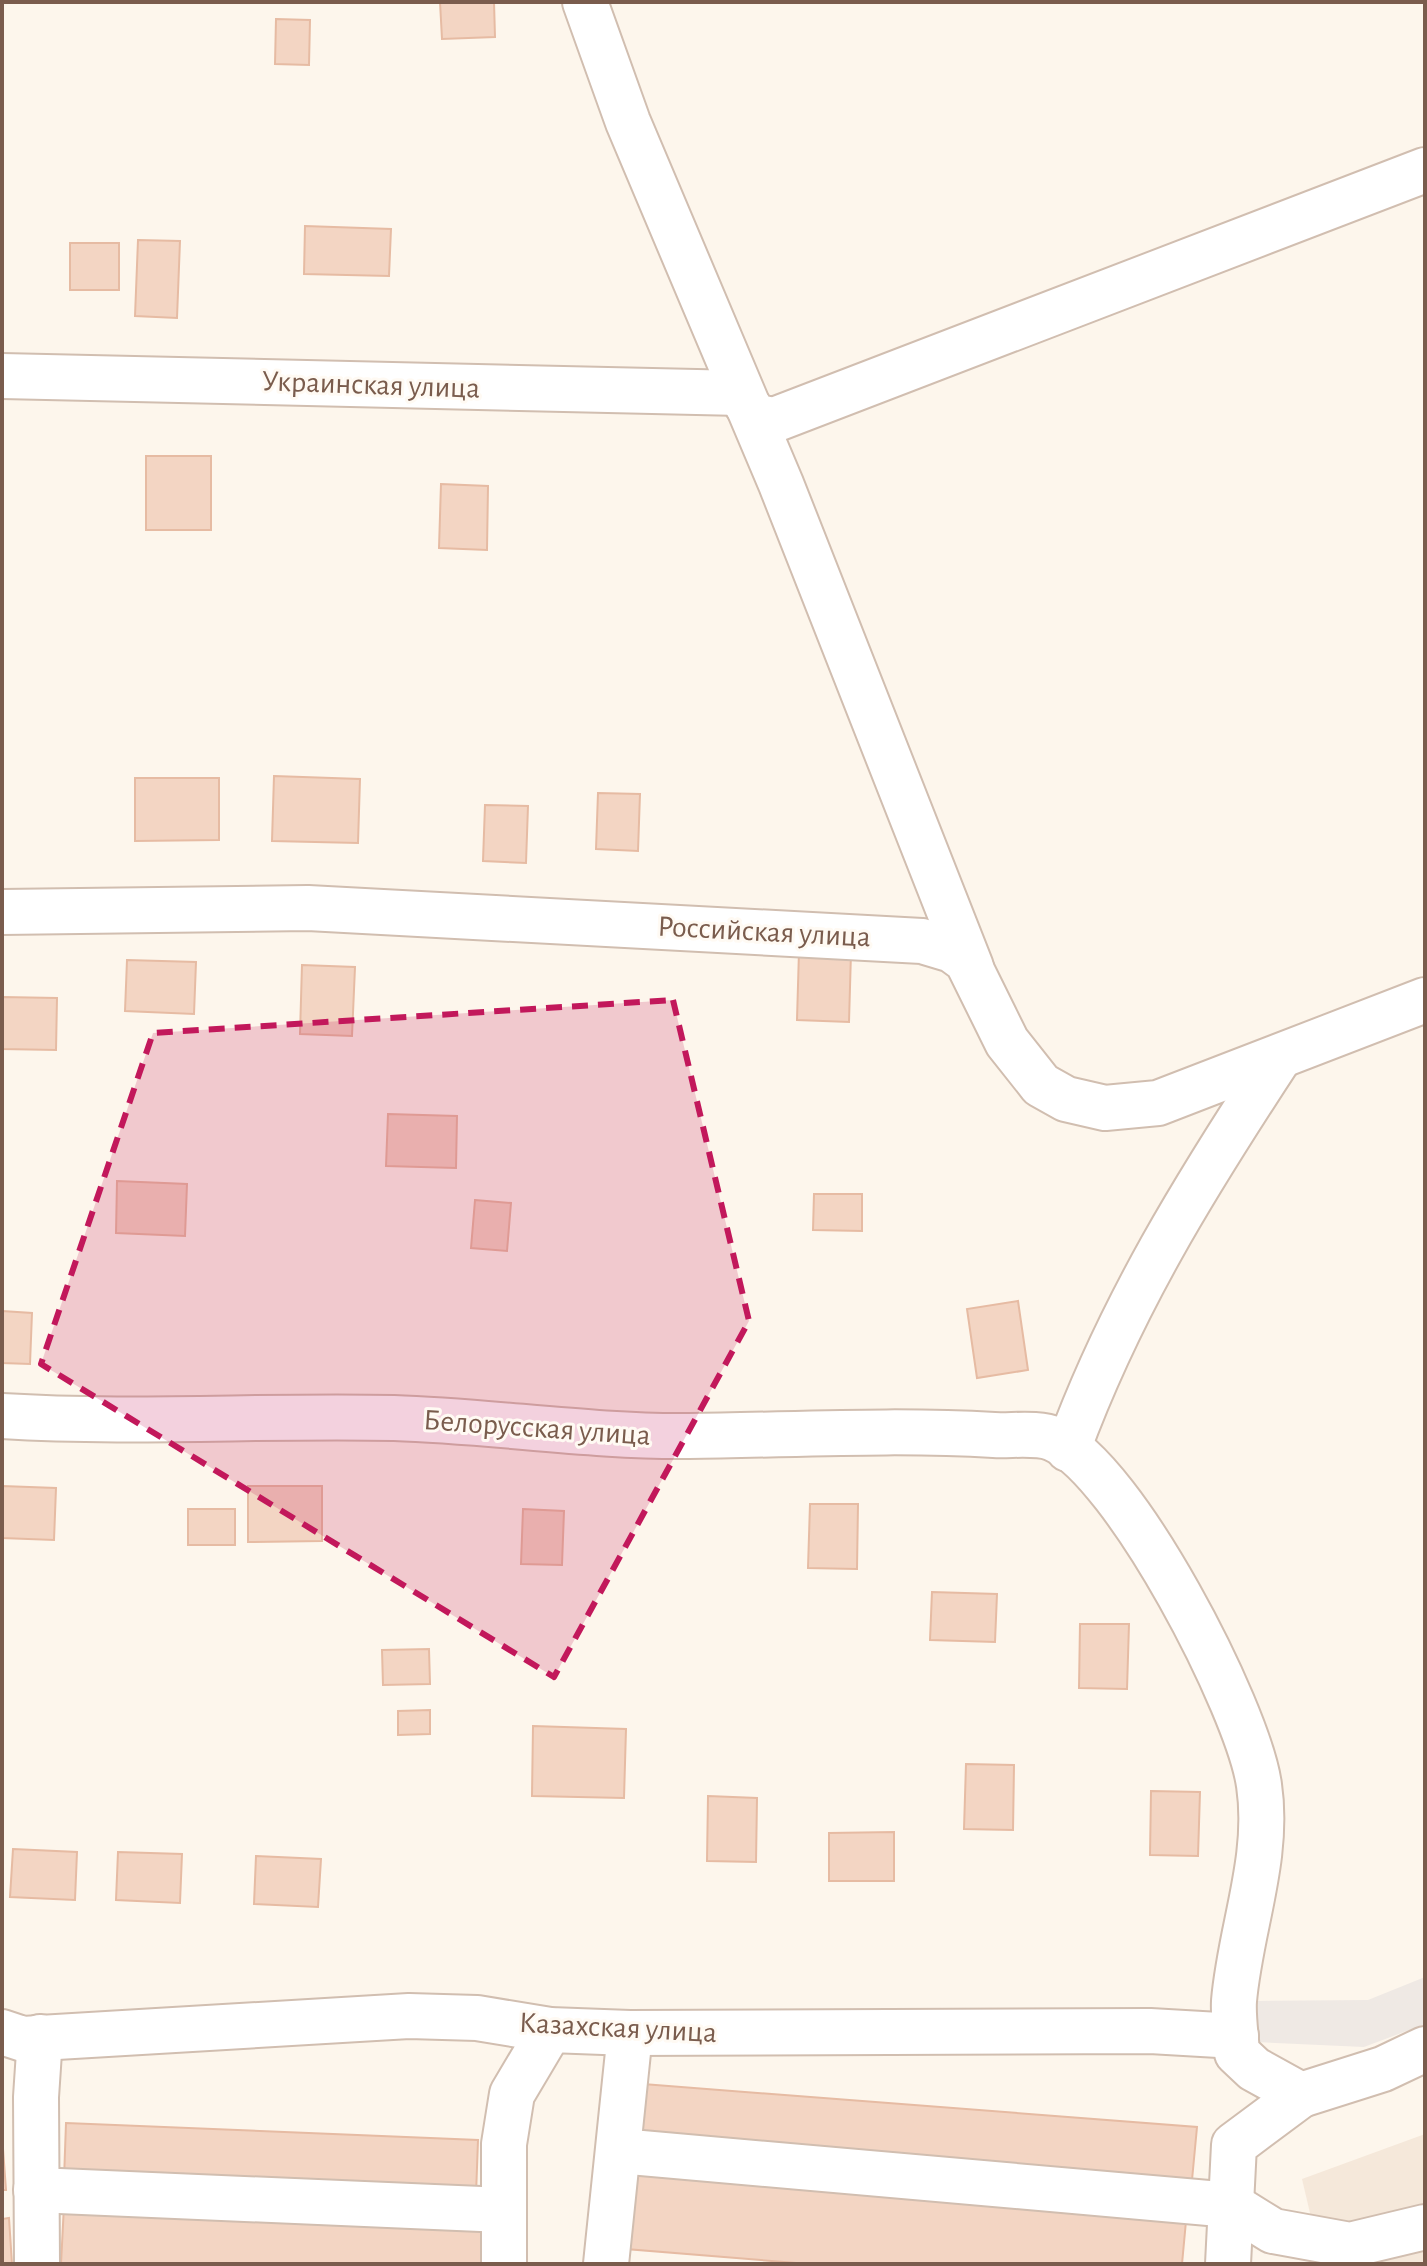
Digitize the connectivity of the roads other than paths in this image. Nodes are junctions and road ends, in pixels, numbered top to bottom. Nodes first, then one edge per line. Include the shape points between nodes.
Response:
1 (585, 2) edge
2 (1425, 170) edge
3 (2, 376) edge
4 (744, 399) junction
5 (2, 912) edge
6 (971, 967) junction
7 (1425, 1000) edge
8 (1279, 1058) junction
9 (2, 1416) edge
10 (1068, 1449) junction
11 (550, 2030) junction
12 (630, 2033) junction
13 (21, 2035) edge
14 (1236, 2036) junction
15 (1425, 2049) edge
16 (1301, 2095) junction
17 (619, 2151) junction
18 (25, 2200) edge
19 (1231, 2205) junction
20 (504, 2210) junction
21 (1425, 2227) edge
22 (37, 2264) edge
23 (504, 2264) edge
24 (606, 2264) edge
25 (1228, 2264) edge

1 - 4 street via 628,122
2 - 4 street, Украинская улица via 774,420 757,417
3 - 4 street, Украинская улица
4 - 6 street
5 - 6 street, Российская улица via 308,908 908,940 944,946
6 - 8 street via 1022,1065 1041,1085 1066,1099 1105,1108 1158,1103
7 - 8 street
8 - 10 street via 1194,1187 1134,1297
9 - 10 street, Белорусская улица via 124,1422 400,1418 670,1436 975,1434 1053,1438
10 - 14 street via 1089,1465 1170,1580 1218,1664 1243,1724 1259,1786 1260,1831 1255,1895 1234,2002
11 - 12 street, Казахская улица
11 - 13 street, Казахская улица via 477,2018 409,2016
11 - 20 street via 512,2094 504,2144
12 - 14 street, Казахская улица via 1150,2031
12 - 17 street
13 - 18 street
14 - 16 street via 1237,2053 1254,2069
15 - 16 street via 1383,2069
16 - 19 street via 1234,2145
17 - 19 street
17 - 24 street
18 - 20 street
18 - 22 street
19 - 21 street via 1273,2231 1350,2245
19 - 25 street
20 - 23 street

